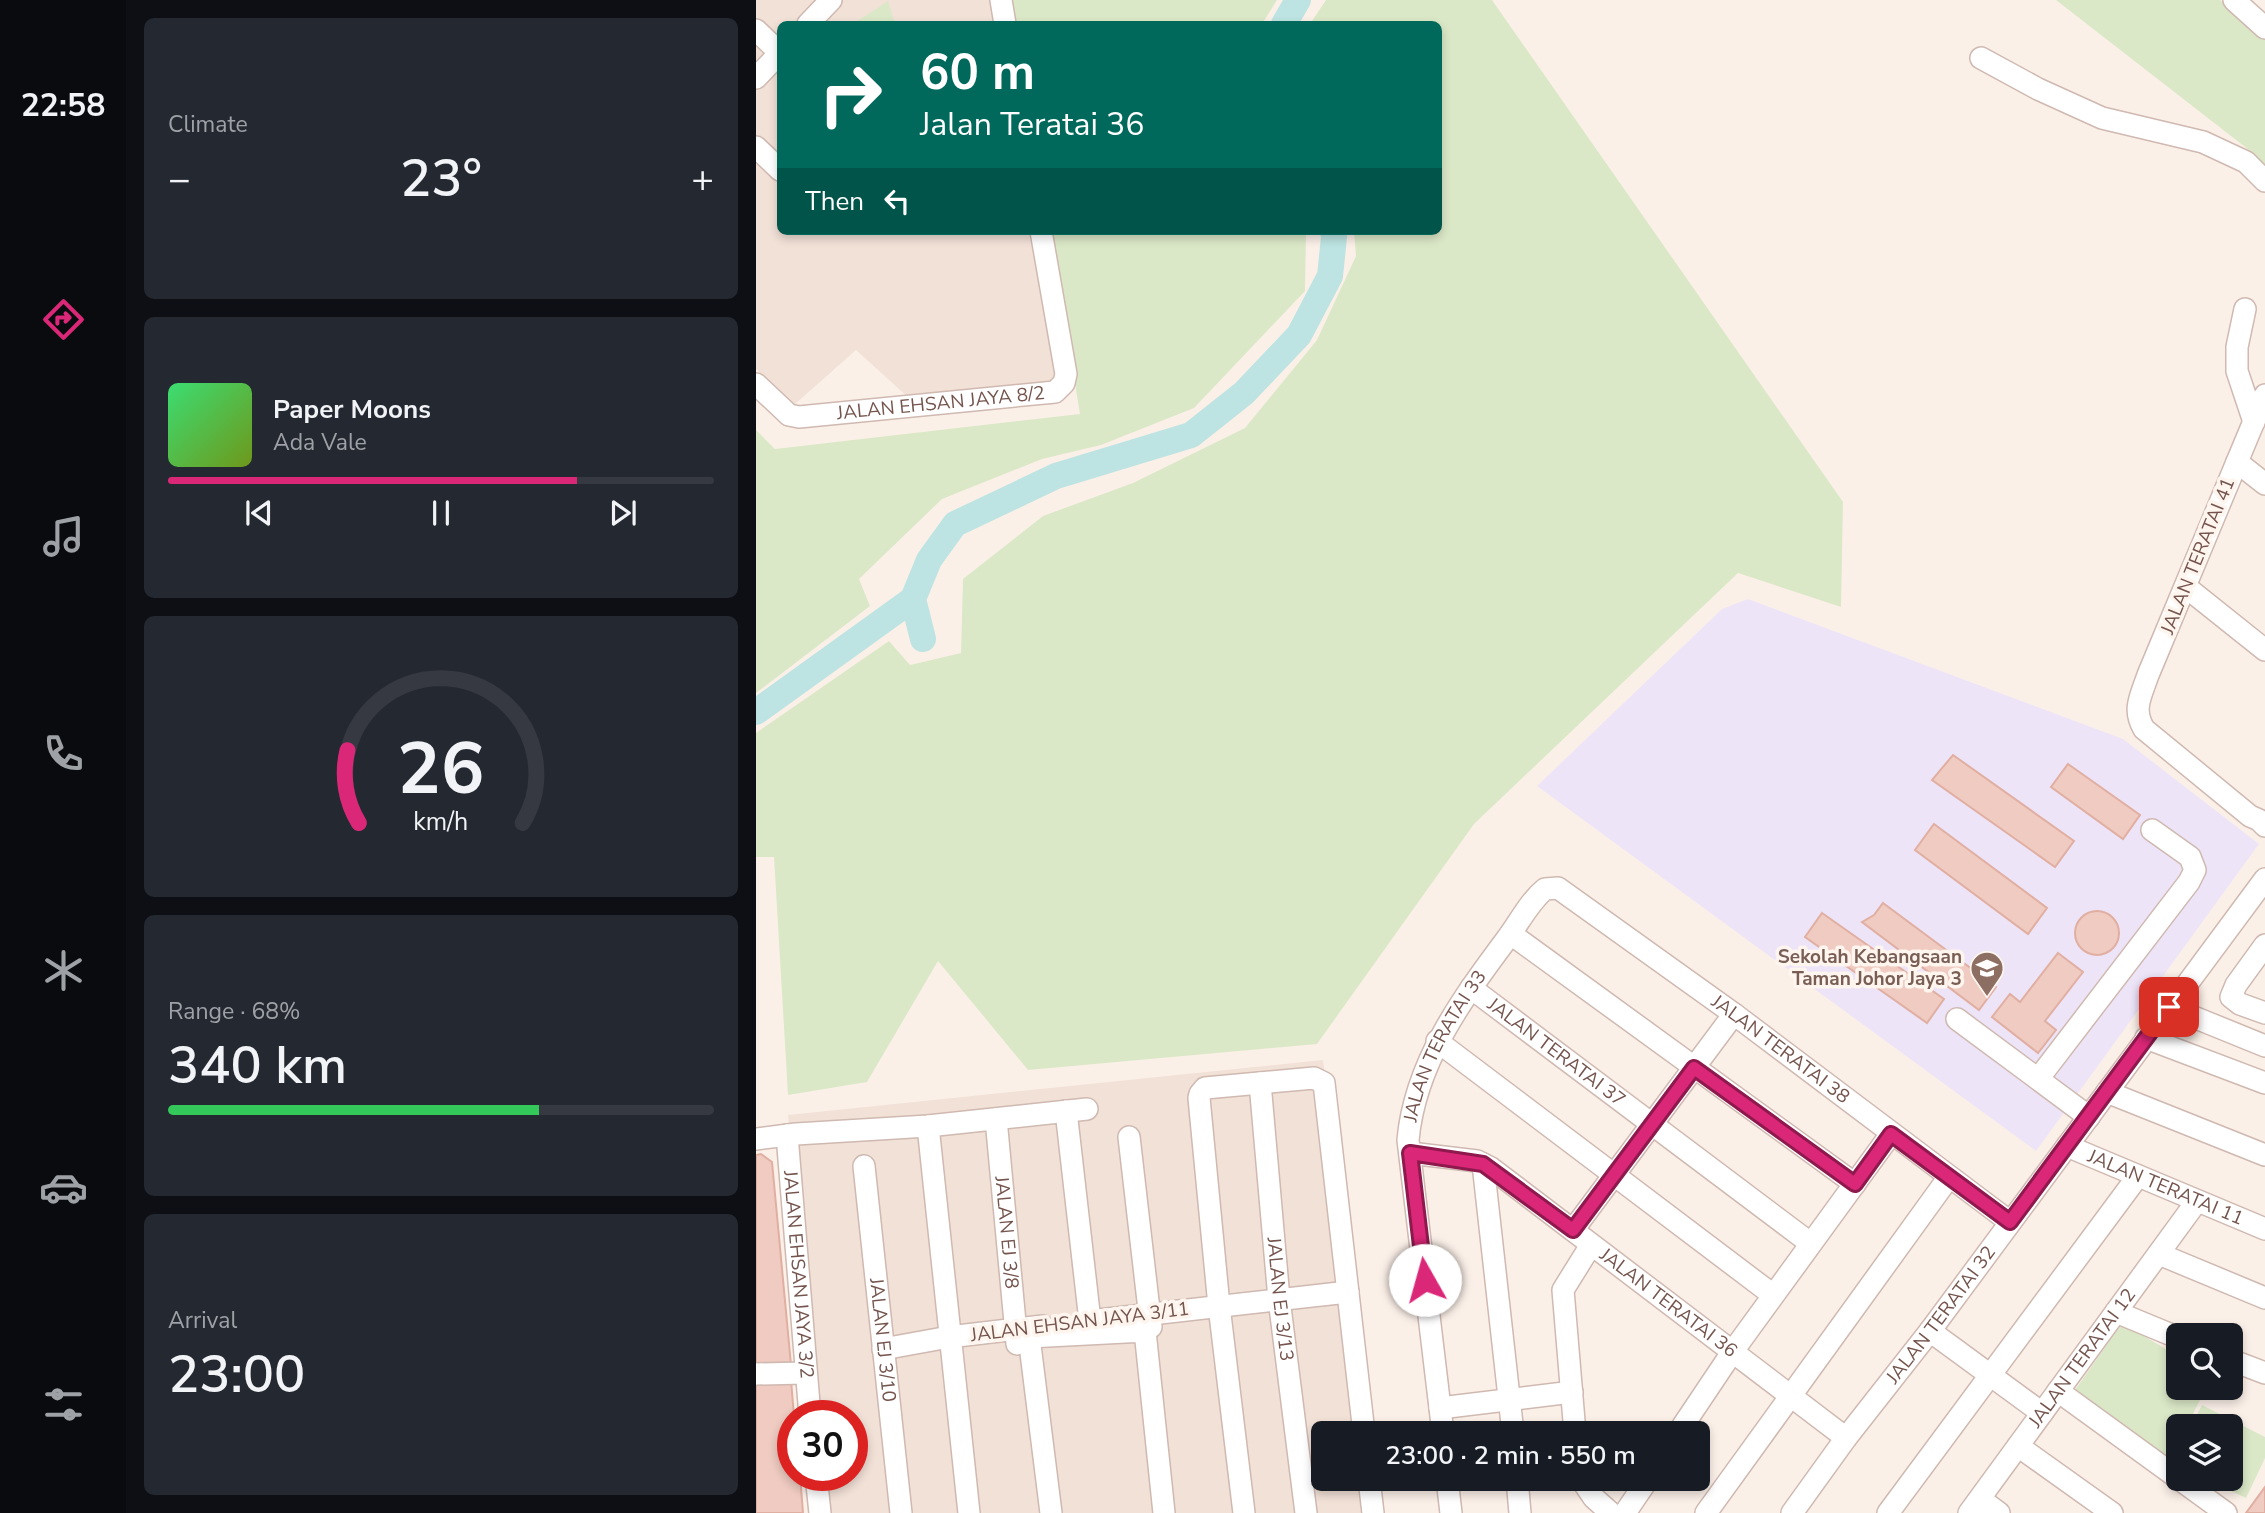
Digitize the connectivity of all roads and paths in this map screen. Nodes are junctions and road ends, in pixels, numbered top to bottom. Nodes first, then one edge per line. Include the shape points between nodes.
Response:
1 (831, 0) edge
2 (1001, 0) edge
3 (2234, 0) edge
4 (811, 21) edge
5 (1004, 21) edge
6 (2265, 28) edge
7 (756, 30) edge
8 (777, 50) edge
9 (777, 56) edge
10 (1981, 58) dead end
11 (756, 78) edge
12 (756, 147) edge
13 (777, 167) edge
14 (2265, 181) edge
15 (1042, 235) edge
16 (2245, 309) dead end
17 (756, 384) edge
18 (2265, 395) edge
19 (2254, 422) junction
20 (2237, 462) junction
21 (2265, 484) edge
22 (2186, 587) junction
23 (2265, 650) edge
24 (2263, 821) edge
25 (2152, 830) dead end
26 (2265, 879) edge
27 (1545, 889) joint
28 (1511, 934) junction
29 (2265, 945) edge
30 (1471, 988) junction
31 (2169, 1007) junction
32 (2265, 1013) edge
33 (1734, 1014) junction
34 (1957, 1019) dead end
35 (2146, 1038) junction
36 (1437, 1041) junction
37 (2265, 1046) edge
38 (1694, 1068) junction
39 (2038, 1079) junction
40 (1260, 1083) junction
41 (2265, 1083) edge
42 (2107, 1092) junction
43 (1087, 1109) dead end
44 (1066, 1111) junction
45 (2089, 1116) junction
46 (996, 1119) junction
47 (1652, 1124) junction
48 (928, 1126) junction
49 (1891, 1134) junction
50 (786, 1135) junction
51 (1129, 1137) dead end
52 (756, 1139) edge
53 (2067, 1146) junction
54 (1410, 1153) junction
55 (2265, 1155) edge
56 (1483, 1164) junction
57 (864, 1166) dead end
58 (1614, 1175) junction
59 (2138, 1176) junction
60 (1949, 1177) junction
61 (1855, 1184) junction
62 (2197, 1201) junction
63 (2010, 1222) junction
64 (2265, 1229) edge
65 (1573, 1230) junction
66 (1810, 1243) junction
67 (1591, 1245) junction
68 (2159, 1254) junction
69 (1348, 1292) junction
70 (1773, 1295) junction
71 (2265, 1298) edge
72 (1279, 1299) junction
73 (1219, 1306) junction
74 (2116, 1312) junction
75 (1149, 1314) junction
76 (1090, 1321) junction
77 (1016, 1329) junction
78 (1930, 1331) junction
79 (2166, 1333) edge
80 (949, 1337) junction
81 (883, 1349) junction
82 (1733, 1351) junction
83 (2243, 1365) edge
84 (805, 1373) junction
85 (2265, 1373) edge
86 (756, 1374) edge
87 (1992, 1375) junction
88 (2058, 1391) junction
89 (1572, 1392) junction
90 (1790, 1395) junction
91 (808, 1400) edge
92 (1510, 1400) junction
93 (1440, 1408) junction
94 (2042, 1413) junction
95 (1363, 1421) edge
96 (1442, 1421) edge
97 (1512, 1421) edge
98 (1574, 1421) edge
99 (1686, 1421) edge
100 (1846, 1438) junction
101 (2018, 1446) junction
102 (818, 1491) edge
103 (1370, 1491) edge
104 (1448, 1491) edge
105 (1518, 1491) edge
106 (1587, 1491) edge
107 (1640, 1491) edge
108 (1975, 1506) edge
109 (820, 1513) edge
110 (901, 1513) edge
111 (969, 1513) edge
112 (1037, 1513) edge
113 (1051, 1513) edge
114 (1164, 1513) edge
115 (1172, 1513) edge
116 (1244, 1513) edge
117 (1306, 1513) edge
118 (1373, 1513) edge
119 (1451, 1513) edge
120 (1520, 1513) edge
121 (1611, 1513) edge
122 (1625, 1513) edge
123 (1706, 1513) edge
124 (1791, 1513) edge
125 (1888, 1513) edge
126 (1999, 1513) edge
127 (2112, 1513) edge
128 (2226, 1513) edge

1 - 4 street
2 - 5 street
3 - 6 street
7 - 8 street
9 - 11 street
10 - 14 street via 2102,118 2203,142 2246,162
12 - 13 street
15 - 17 street, JALAN EHSAN JAYA 8/2 via 1066,374 1055,392 799,417 789,415
16 - 19 street via 2237,347 2238,371
18 - 19 street, JALAN TERATAI 41
19 - 20 street, JALAN TERATAI 41
20 - 21 street
20 - 22 street, JALAN TERATAI 41
22 - 23 street
22 - 24 street, JALAN TERATAI 41 via 2148,675 2138,718 2144,729 2250,816
25 - 39 street via 2190,857 2195,870
26 - 31 street, JALAN TERATAI 32
27 - 28 street, JALAN TERATAI 33
27 - 33 street, JALAN TERATAI 38 via 1558,888
28 - 30 street, JALAN TERATAI 33
28 - 38 street
29 - 32 street via 2231,997
30 - 36 street, JALAN TERATAI 33
30 - 47 street, JALAN TERATAI 37
31 - 35 street, JALAN TERATAI 32
31 - 37 street
33 - 38 street
33 - 49 street, JALAN TERATAI 38
34 - 39 street
35 - 41 street
35 - 42 street, JALAN TERATAI 32
36 - 54 street, JALAN TERATAI 33 via 1415,1101
36 - 58 street
38 - 47 street
38 - 61 street
39 - 45 street
40 - 69 street via 1318,1078 1325,1087
40 - 72 street, JALAN EJ 3/13
40 - 73 street via 1205,1088 1199,1098
42 - 45 street, JALAN TERATAI 32
42 - 55 street
43 - 44 street
44 - 46 street
44 - 76 street
45 - 53 street, JALAN TERATAI 32
46 - 48 street
46 - 77 street, JALAN EJ 3/8
47 - 58 street
47 - 66 street, JALAN TERATAI 37
48 - 50 street
48 - 80 street
49 - 60 street, JALAN TERATAI 38
49 - 61 street
50 - 52 street
50 - 84 street, JALAN EHSAN JAYA 3/2
51 - 75 street
53 - 59 street, JALAN TERATAI 11
53 - 63 street, JALAN TERATAI 32
54 - 56 street, JALAN TERATAI 36
54 - 93 street, JALAN TERATAI 33
56 - 65 street, JALAN TERATAI 36
56 - 92 street
57 - 81 street, JALAN EJ 3/10
58 - 65 street
58 - 70 street
59 - 62 street, JALAN TERATAI 11
59 - 87 street
60 - 63 street, JALAN TERATAI 38
60 - 90 street
61 - 66 street
62 - 64 street, JALAN TERATAI 11
62 - 68 street, JALAN TERATAI 12
63 - 78 street, JALAN TERATAI 32
65 - 67 street, JALAN TERATAI 36
66 - 70 street
67 - 82 street, JALAN TERATAI 36
67 - 89 street via 1563,1290
68 - 71 street
68 - 74 street, JALAN TERATAI 12
69 - 72 street, JALAN EHSAN JAYA 3/11
69 - 95 street
70 - 82 street
72 - 73 street, JALAN EHSAN JAYA 3/11
72 - 117 street, JALAN EJ 3/13
73 - 75 street, JALAN EHSAN JAYA 3/11
73 - 116 street
74 - 79 street
74 - 88 street, JALAN TERATAI 12
75 - 76 street, JALAN EHSAN JAYA 3/11
75 - 115 street
76 - 77 street, JALAN EHSAN JAYA 3/11
77 - 80 street, JALAN EHSAN JAYA 3/11
77 - 112 street, JALAN EJ 3/8
78 - 87 street
78 - 100 street, JALAN TERATAI 32
80 - 81 street, JALAN EHSAN JAYA 3/11
80 - 111 street
81 - 110 street, JALAN EJ 3/10
82 - 90 street, JALAN TERATAI 36
82 - 99 street
83 - 85 street
84 - 86 street
84 - 91 street, JALAN EHSAN JAYA 3/2
87 - 94 street
87 - 125 street
88 - 94 street, JALAN TERATAI 12
88 - 128 street
89 - 92 street
89 - 98 street
90 - 100 street, JALAN TERATAI 36
90 - 123 street
92 - 93 street
92 - 97 street
93 - 96 street, JALAN TERATAI 33
94 - 101 street, JALAN TERATAI 12
100 - 124 street, JALAN TERATAI 32
101 - 108 street, JALAN TERATAI 12
101 - 127 street
102 - 109 street
103 - 118 street
104 - 119 street
105 - 120 street
106 - 121 street
107 - 122 street
108 - 126 street
113 - 114 street via 1029,1337 1145,1331

